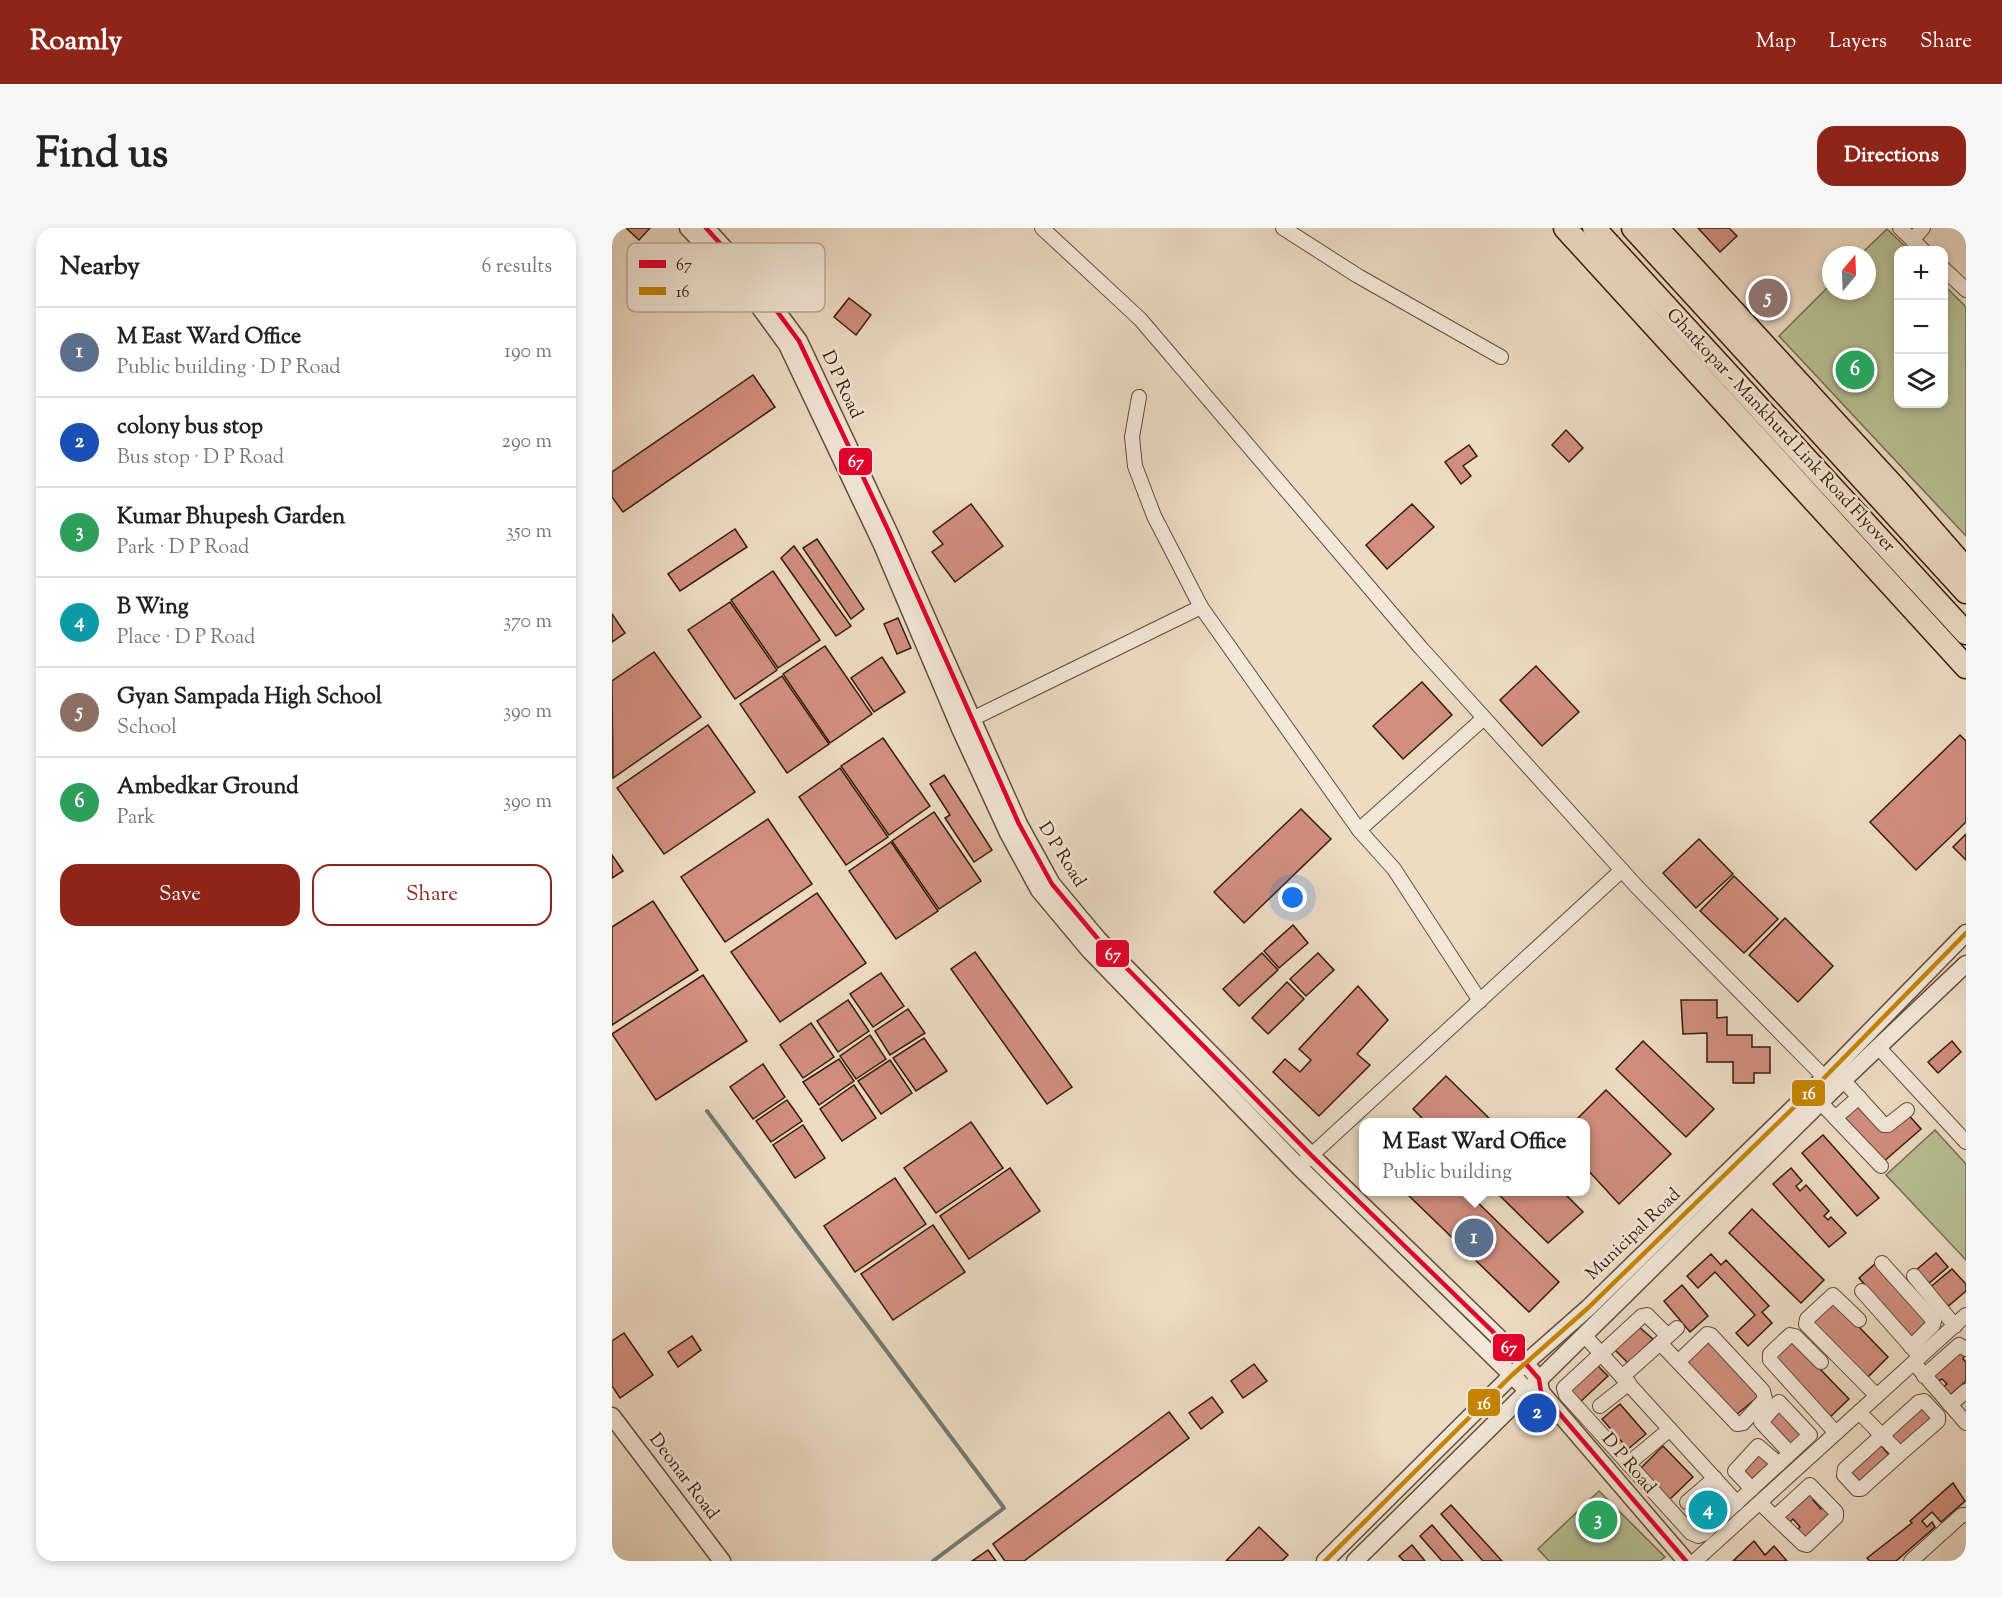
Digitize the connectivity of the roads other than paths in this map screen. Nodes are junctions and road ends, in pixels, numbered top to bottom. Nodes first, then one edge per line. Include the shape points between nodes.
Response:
1 (688, 228) edge
2 (1042, 228) edge
3 (1283, 228) edge
4 (1565, 228) edge
5 (1594, 228) edge
6 (1633, 228) edge
7 (1657, 228) edge
8 (1900, 228) edge
9 (1923, 228) edge
10 (713, 236) edge
11 (1912, 240) junction
12 (1919, 246) edge
13 (1948, 273) edge
14 (1966, 290) edge
15 (778, 312) edge
16 (1501, 357) dead end
17 (1139, 397) dead end
18 (1966, 569) edge
19 (1966, 592) edge
20 (1202, 607) junction
21 (1966, 633) edge
22 (1966, 667) edge
23 (947, 681) junction
24 (1484, 718) junction
25 (972, 719) junction
26 (1359, 830) junction
27 (1036, 869) junction
28 (1622, 870) junction
29 (1966, 933) edge
30 (1966, 964) edge
31 (1480, 1000) junction
32 (1879, 1048) junction
33 (1834, 1082) junction
34 (1859, 1097) junction
35 (1821, 1103) junction
36 (1907, 1110) dead end
37 (1835, 1118) junction
38 (1966, 1142) edge
39 (1305, 1161) junction
40 (1881, 1166) dead end
41 (1882, 1263) dead end
42 (1914, 1276) dead end
43 (1862, 1291) dead end
44 (1966, 1315) edge
45 (1859, 1320) dead end
46 (1955, 1326) junction
47 (1584, 1335) junction
48 (1668, 1336) junction
49 (1966, 1349) edge
50 (1601, 1354) junction
51 (1915, 1356) junction
52 (1678, 1362) junction
53 (1821, 1362) dead end
54 (1526, 1364) junction
55 (1512, 1375) junction
56 (1924, 1376) junction
57 (1625, 1380) junction
58 (1536, 1387) junction
59 (1966, 1391) edge
60 (1877, 1396) junction
61 (1950, 1404) junction
62 (1600, 1406) dead end
63 (1859, 1412) junction
64 (612, 1416) edge
65 (1966, 1423) edge
66 (1670, 1429) junction
67 (617, 1433) edge
68 (1836, 1433) junction
69 (1881, 1435) junction
70 (1790, 1454) dead end
71 (1900, 1454) junction
72 (1628, 1464) junction
73 (1779, 1464) junction
74 (1715, 1478) junction
75 (1752, 1489) junction
76 (1687, 1502) dead end
77 (1737, 1503) junction
78 (1760, 1503) junction
79 (1966, 1515) edge
80 (1775, 1517) junction
81 (1336, 1557) edge
82 (711, 1561) edge
83 (722, 1561) edge
84 (1355, 1561) edge
85 (1686, 1561) edge
86 (1695, 1561) edge
87 (1911, 1561) edge

1 - 10 street, D P Road
2 - 24 street via 1156,336
3 - 16 street via 1358,276
4 - 22 highway
5 - 21 highway, Ghatkopar - Mankhurd Link Road Flyover
6 - 19 highway, Ghatkopar - Mankhurd Link Road Flyover
7 - 18 highway
8 - 11 street
9 - 11 street
11 - 12 street
13 - 14 street
15 - 23 street, D P Road via 799,341
17 - 20 street via 1132,437 1135,466 1154,516
20 - 25 street
20 - 26 street
23 - 25 street, D P Road
23 - 27 street, D P Road via 1003,823
24 - 26 street
24 - 28 street
25 - 27 street, D P Road
26 - 31 street via 1394,869
27 - 39 street, D P Road via 1039,890
28 - 31 street
28 - 33 street
29 - 33 street, Municipal Road
30 - 32 street, Municipal Road
31 - 39 street
32 - 33 street, Municipal Road
32 - 38 street
33 - 34 street
33 - 35 street, Municipal Road
33 - 54 street, Municipal Road
34 - 36 street via 1884,1125
34 - 37 street
35 - 37 street
35 - 47 street, Municipal Road
37 - 40 street
39 - 54 street, D P Road
39 - 55 street, D P Road
41 - 51 street via 1934,1321
42 - 46 street
43 - 51 street
44 - 46 street
45 - 60 street via 1833,1295 1806,1324
46 - 51 street
47 - 50 street
47 - 58 street, Municipal Road
48 - 50 street via 1647,1315 1642,1316
48 - 52 street
48 - 57 street
49 - 56 street via 1959,1345
50 - 57 street
50 - 72 street via 1564,1388
51 - 56 street
51 - 60 street
52 - 52 street via 1737,1424 1743,1423 1765,1399 1763,1391 1711,1335 1707,1334
53 - 68 street via 1790,1335 1770,1354 1770,1360
54 - 55 street, Municipal Road
54 - 58 street, D P Road
55 - 58 street, D P Road
55 - 81 street, Municipal Road
56 - 61 street
57 - 62 street
57 - 66 street
58 - 84 street, Municipal Road
58 - 85 street, D P Road
59 - 61 street
60 - 63 street
61 - 65 street
63 - 68 street
63 - 69 street
64 - 67 street, Deonar Road
66 - 72 street
66 - 74 street
67 - 82 street, Deonar Road
67 - 83 street, Deonar Road
68 - 78 street
69 - 71 street
69 - 71 street via 1845,1469 1844,1474 1857,1489
69 - 71 street via 1919,1401 1924,1401 1938,1421
70 - 73 street
72 - 77 street via 1698,1536
73 - 75 street
73 - 75 street via 1758,1446 1736,1471
74 - 76 street
74 - 77 street
75 - 77 street
78 - 80 street
78 - 86 street
79 - 87 street
80 - 80 street via 1807,1545 1836,1517 1836,1512 1810,1485

